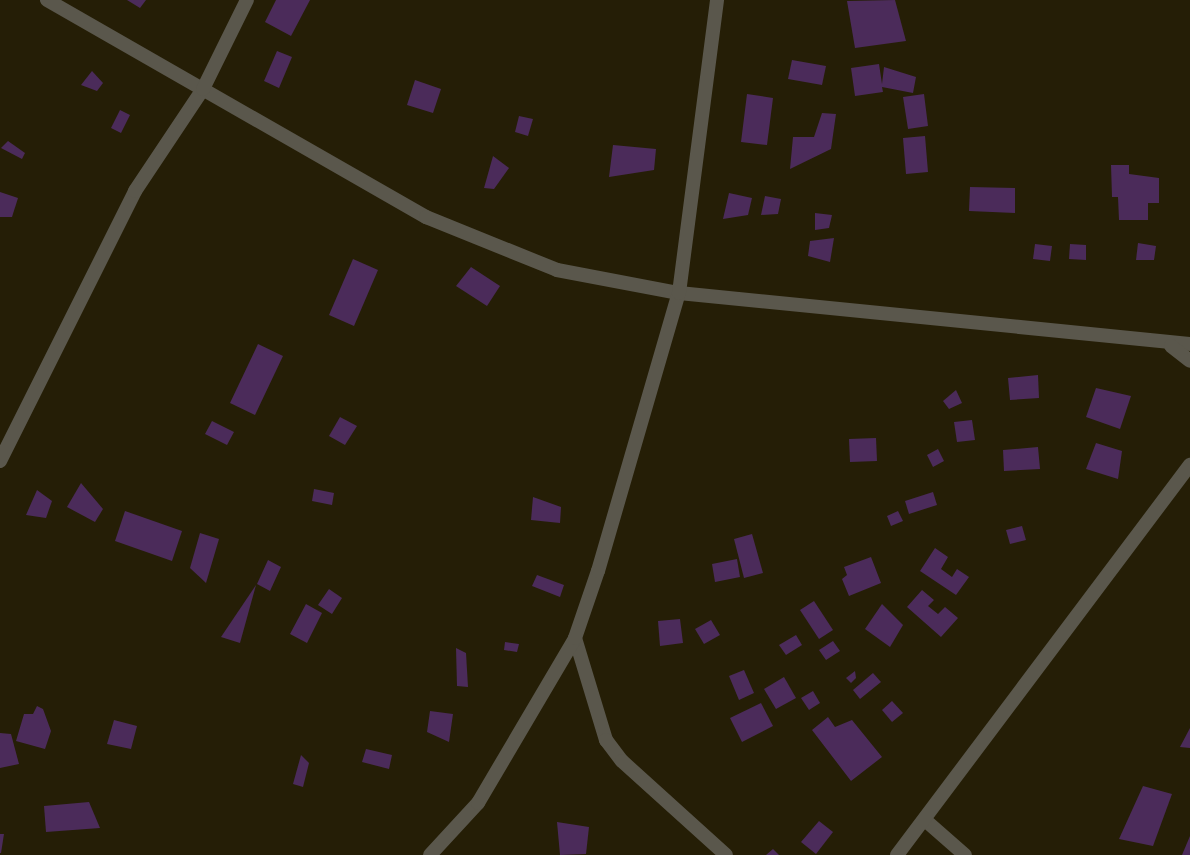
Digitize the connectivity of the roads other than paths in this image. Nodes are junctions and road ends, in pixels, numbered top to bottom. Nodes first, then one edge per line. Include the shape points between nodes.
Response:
1 (47, 0) edge
2 (246, 0) edge
3 (717, 0) edge
4 (203, 89) junction
5 (679, 293) junction
6 (1190, 344) edge
7 (1171, 346) junction
8 (1190, 360) edge
9 (0, 461) edge
10 (1190, 465) edge
11 (575, 638) junction
12 (925, 820) junction
13 (430, 855) edge
14 (726, 855) edge
15 (897, 855) edge
16 (965, 855) edge

1 - 4 street
2 - 4 street
3 - 5 street
4 - 5 street via 426,217 557,270
4 - 9 street via 135,191
5 - 7 street
5 - 11 street
6 - 7 street
7 - 8 street
10 - 12 street
11 - 13 street via 478,803
11 - 14 street via 606,740 622,760
12 - 15 street
12 - 16 street

